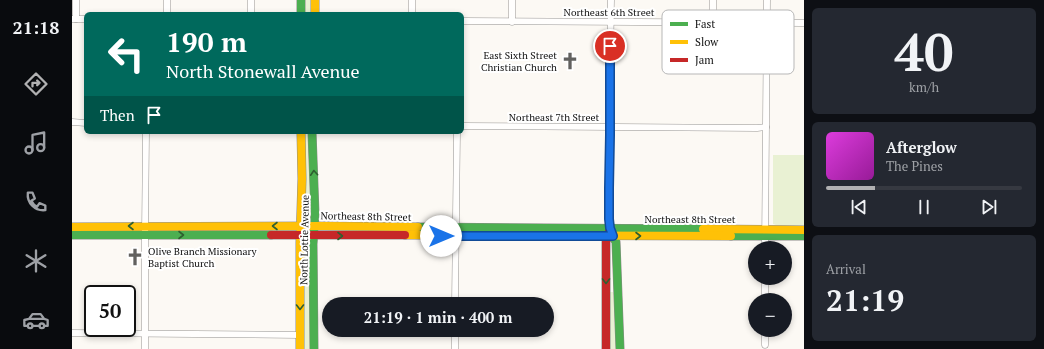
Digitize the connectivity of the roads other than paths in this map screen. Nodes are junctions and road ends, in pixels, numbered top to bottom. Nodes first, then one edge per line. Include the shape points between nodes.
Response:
1 (76, 0) edge
2 (167, 0) edge
3 (251, 0) edge
4 (301, 0) edge
5 (316, 0) edge
6 (412, 0) edge
7 (512, 0) edge
8 (611, 0) edge
9 (167, 12) edge
10 (251, 12) edge
11 (301, 12) edge
12 (315, 12) edge
13 (412, 12) edge
14 (74, 19) edge
15 (464, 21) edge
16 (512, 22) junction
17 (610, 22) junction
18 (662, 23) edge
19 (766, 74) edge
20 (72, 122) edge
21 (84, 123) edge
22 (464, 126) edge
23 (610, 127) junction
24 (766, 127) junction
25 (146, 134) edge
26 (301, 134) edge
27 (312, 134) edge
28 (457, 134) edge
29 (301, 226) junction
30 (314, 226) junction
31 (72, 227) edge
32 (145, 230) junction
33 (804, 230) edge
34 (455, 231) junction
35 (610, 233) junction
36 (765, 233) junction
37 (72, 235) edge
38 (300, 235) junction
39 (314, 236) junction
40 (804, 236) edge
41 (765, 241) edge
42 (455, 297) edge
43 (72, 333) edge
44 (146, 334) junction
45 (300, 335) junction
46 (455, 337) edge
47 (765, 337) edge
48 (765, 345) dead end
49 (146, 349) edge
50 (300, 349) edge
51 (314, 349) edge
52 (455, 349) edge
53 (606, 349) edge
54 (620, 349) edge

1 - 14 street
2 - 9 street
3 - 10 street
4 - 11 main road
5 - 12 main road
6 - 13 street
7 - 16 street
8 - 17 street
15 - 16 street, Northeast 6th Street
16 - 17 street, Northeast 6th Street
17 - 18 street, Northeast 6th Street
17 - 23 street
19 - 24 street
20 - 21 street
22 - 23 street, Northeast 7th Street
23 - 24 street, Northeast 7th Street
23 - 35 street
24 - 36 street
25 - 32 street
26 - 29 main road, North Lottie Avenue
30 -> 27 main road, North Lottie Avenue
28 - 34 street
29 - 30 main road, Northeast 8th Street
29 -> 32 main road, Northeast 8th Street
29 - 38 main road, North Lottie Avenue
30 - 34 main road, Northeast 8th Street
30 - 39 main road, North Lottie Avenue
32 -> 31 main road, Northeast 8th Street
32 - 37 main road, Northeast 8th Street
32 -> 38 main road, Northeast 8th Street
32 - 44 street
33 - 36 main road, Northeast 8th Street
34 - 35 main road, Northeast 8th Street
39 -> 34 main road, Northeast 8th Street
34 - 42 street
35 - 36 main road, Northeast 8th Street
35 -> 53 main road via 606,242
35 - 54 main road via 616,242
36 - 40 main road, Northeast 8th Street
36 - 41 street
38 - 39 main road, Northeast 8th Street
38 -> 45 main road, North Lottie Avenue
39 - 51 main road, North Lottie Avenue
43 - 44 street
44 - 45 street
44 - 49 street
45 - 50 main road, North Lottie Avenue
46 - 52 street
47 - 48 street

